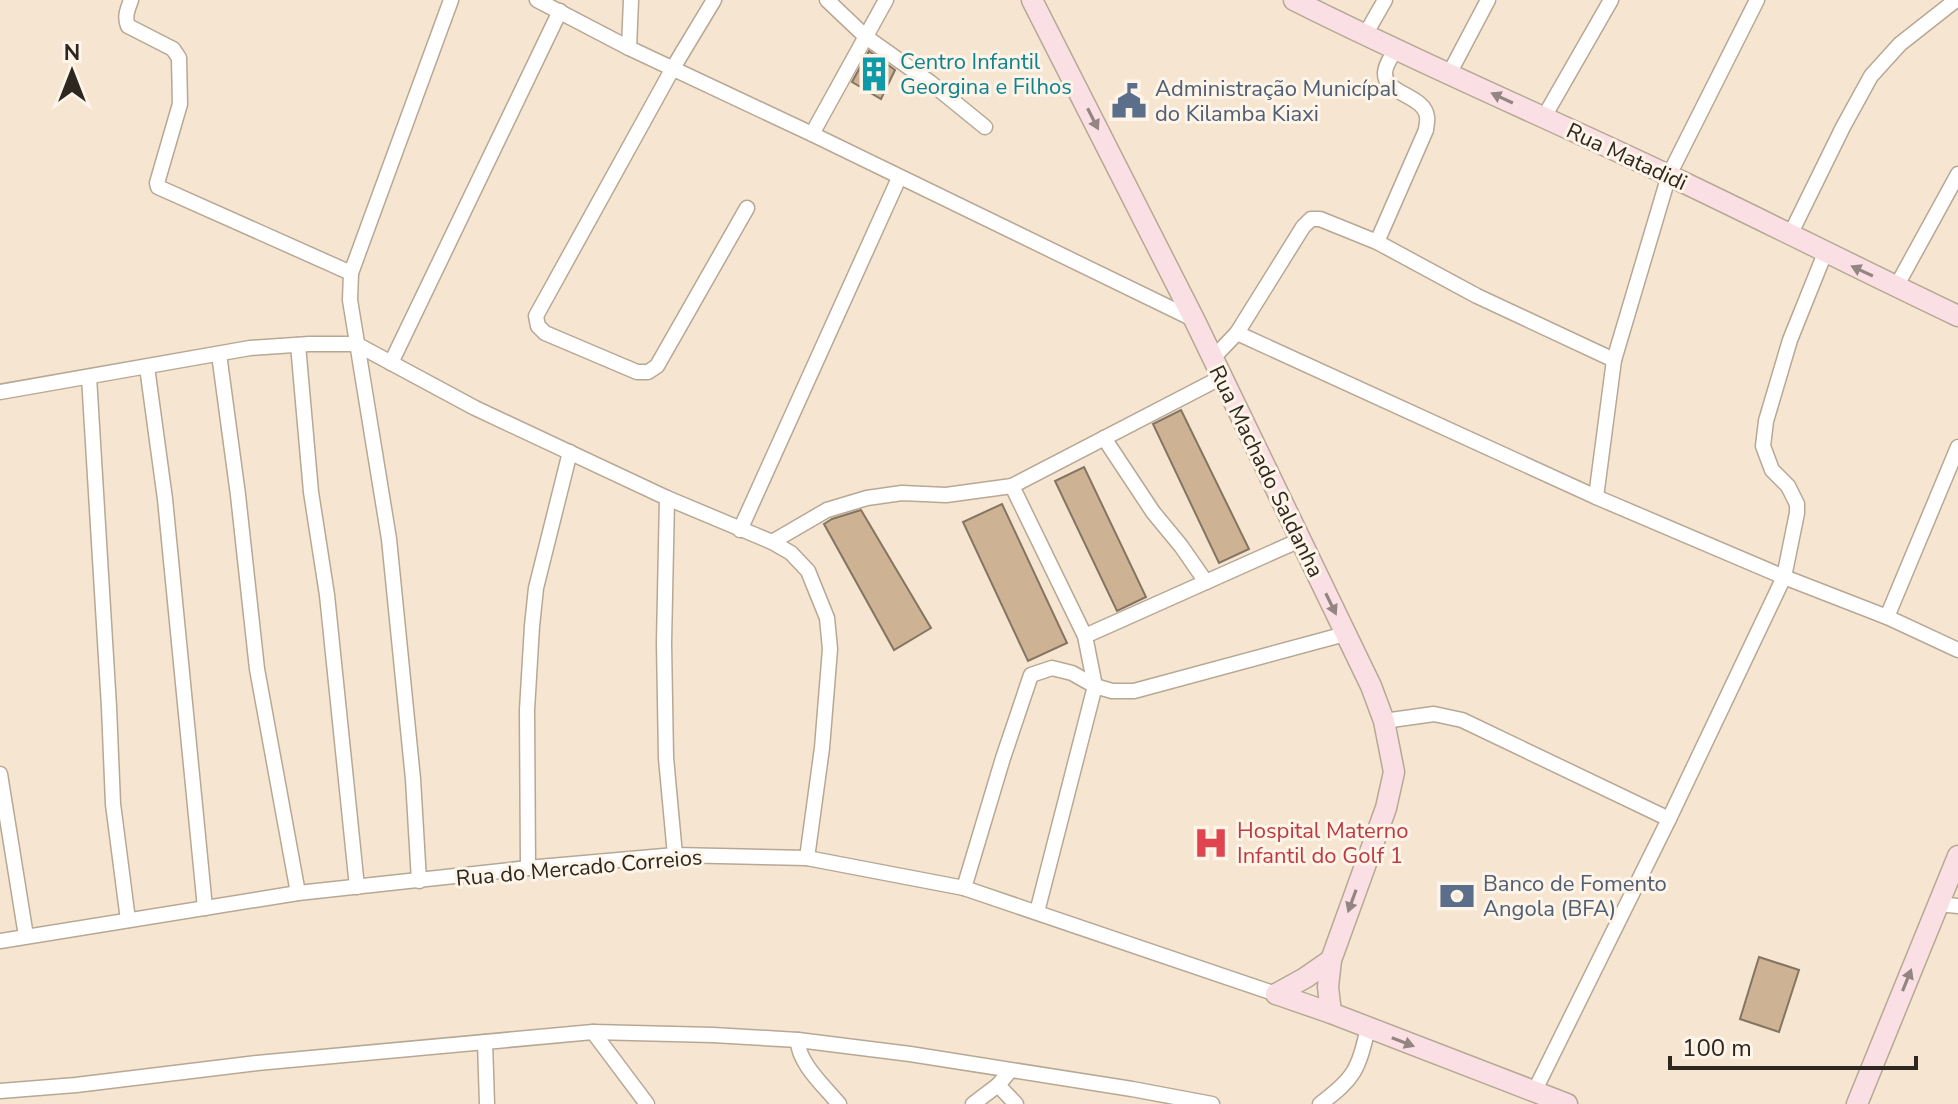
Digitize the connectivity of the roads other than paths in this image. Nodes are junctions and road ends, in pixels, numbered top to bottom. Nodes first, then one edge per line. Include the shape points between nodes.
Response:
1 (131, 0) edge
2 (451, 0) edge
3 (537, 0) edge
4 (631, 0) edge
5 (714, 0) edge
6 (827, 0) edge
7 (886, 0) edge
8 (1032, 0) edge
9 (1294, 0) edge
10 (1385, 0) edge
11 (1488, 0) edge
12 (1611, 0) edge
13 (1757, 0) edge
14 (1956, 0) edge
15 (560, 11) junction
16 (1365, 35) junction
17 (866, 37) junction
18 (629, 48) junction
19 (1396, 49) junction
20 (673, 68) junction
21 (1449, 74) junction
22 (1544, 117) junction
23 (985, 127) dead end
24 (812, 134) junction
25 (1958, 174) edge
26 (1669, 175) junction
27 (899, 178) junction
28 (747, 208) dead end
29 (1790, 235) junction
30 (1377, 242) junction
31 (1825, 253) junction
32 (351, 273) junction
33 (1896, 287) junction
34 (1958, 316) edge
35 (1195, 321) junction
36 (1237, 333) junction
37 (356, 344) junction
38 (298, 345) junction
39 (219, 354) junction
40 (1213, 358) junction
41 (1614, 360) junction
42 (391, 363) junction
43 (147, 367) junction
44 (89, 377) junction
45 (1222, 377) junction
46 (0, 392) edge
47 (1104, 438) junction
48 (1958, 447) edge
49 (570, 452) junction
50 (1012, 486) junction
51 (1596, 497) junction
52 (667, 498) junction
53 (740, 530) junction
54 (1300, 540) junction
55 (772, 542) junction
56 (1784, 577) junction
57 (1206, 582) junction
58 (1887, 617) junction
59 (1345, 634) junction
60 (1085, 636) junction
61 (1958, 650) edge
62 (1095, 686) junction
63 (1384, 721) junction
64 (0, 774) edge
65 (1669, 819) junction
66 (675, 855) junction
67 (1958, 856) edge
68 (807, 858) junction
69 (528, 868) junction
70 (419, 881) junction
71 (357, 887) junction
72 (964, 888) junction
73 (298, 893) junction
74 (1948, 905) edge
75 (205, 908) junction
76 (1037, 912) junction
77 (128, 920) junction
78 (26, 936) junction
79 (0, 941) edge
80 (1331, 960) junction
81 (1276, 994) junction
82 (1331, 1013) junction
83 (1368, 1028) junction
84 (593, 1032) junction
85 (798, 1040) junction
86 (485, 1042) junction
87 (1010, 1071) junction
88 (998, 1085) junction
89 (0, 1091) edge
90 (1540, 1098) edge
91 (487, 1104) edge
92 (647, 1104) edge
93 (839, 1104) edge
94 (973, 1104) edge
95 (1016, 1104) edge
96 (1212, 1104) edge
97 (1320, 1104) edge
98 (1567, 1104) edge
99 (1857, 1104) edge

1 - 32 street via 128,26 173,49 179,58 180,104 158,187
2 - 32 street
3 - 15 street
4 - 18 street
5 - 20 street
6 - 17 street
7 - 17 street
8 -> 35 street, Rua Machado Saldanha
9 - 16 street, Rua Matadidi
10 - 16 street
11 - 21 street
12 - 22 street
13 - 26 street
14 - 29 street via 1900,44 1871,76
15 - 18 street
15 - 42 street
16 - 19 street, Rua Matadidi
17 - 23 street
17 - 24 street
18 - 20 street
19 - 21 street, Rua Matadidi
19 - 30 street via 1384,76 1428,116
20 - 24 street
20 - 28 street via 536,316 538,326 637,372 648,372 657,366
22 -> 21 street, Rua Matadidi
22 - 26 street, Rua Matadidi
24 - 27 street
25 - 33 street
26 - 29 street, Rua Matadidi
26 - 41 street
27 - 35 street
27 - 53 street
29 - 31 street, Rua Matadidi
30 - 36 street via 1311,219
30 - 41 street
33 -> 31 street, Rua Matadidi
31 - 56 street via 1790,340 1766,421 1763,446 1772,470 1797,504
32 - 37 street
33 - 34 street, Rua Matadidi
35 - 40 street, Rua Machado Saldanha
36 - 40 street
36 - 51 street
37 - 38 street
37 - 42 street
37 - 70 street via 389,539
38 - 39 street
38 - 71 street
39 - 43 street
39 - 73 street via 257,669
40 - 45 street, Rua Machado Saldanha
41 - 51 street
42 - 49 street
43 - 44 street
43 - 75 street
44 - 46 street
44 - 77 street via 113,804
45 - 47 street
45 - 54 street, Rua Machado Saldanha
47 - 50 street
47 - 57 street
48 - 58 street
49 - 52 street
49 - 69 street via 536,588 532,626
50 - 55 street via 867,498 827,510
50 - 60 street
51 - 56 street
52 - 53 street
52 - 66 street via 666,758
53 - 55 street
54 - 57 street
54 -> 59 street, Rua Machado Saldanha
55 - 68 street via 808,571 827,618 830,649 822,748
56 - 58 street
56 - 65 street
57 - 60 street
58 - 61 street
59 - 62 street via 1134,691
59 - 63 street, Rua Machado Saldanha
60 - 62 street
62 - 72 street via 1052,668 1031,675
62 - 76 street
63 - 65 street via 1434,714 1462,720
63 -> 80 street, Rua Machado Saldanha via 1394,772
64 - 78 street
65 - 90 street
66 - 68 street, Rua do Mercado Correios
66 - 69 street, Rua do Mercado Correios
67 - 74 street
68 - 72 street, Rua do Mercado Correios
69 - 70 street, Rua do Mercado Correios
70 - 71 street, Rua do Mercado Correios
71 - 73 street, Rua do Mercado Correios
72 - 76 street, Rua do Mercado Correios
73 - 75 street, Rua do Mercado Correios
99 -> 74 street
75 - 77 street, Rua do Mercado Correios
76 - 81 street, Rua do Mercado Correios
77 - 78 street, Rua do Mercado Correios
78 - 79 street, Rua do Mercado Correios
80 - 81 street
80 - 82 street, Rua Machado Saldanha
81 - 82 street, Rua do Mercado Correios
82 - 83 street, Rua do Mercado Correios
83 -> 90 street, Rua do Mercado Correios
83 - 97 street via 1360,1063 1344,1086
84 - 85 street
84 - 86 street
84 - 92 street
85 - 87 street
85 - 93 street via 805,1063
86 - 89 street
86 - 91 street
87 - 88 street
87 - 96 street
88 - 94 street
88 - 95 street
90 - 98 street, Rua do Mercado Correios

